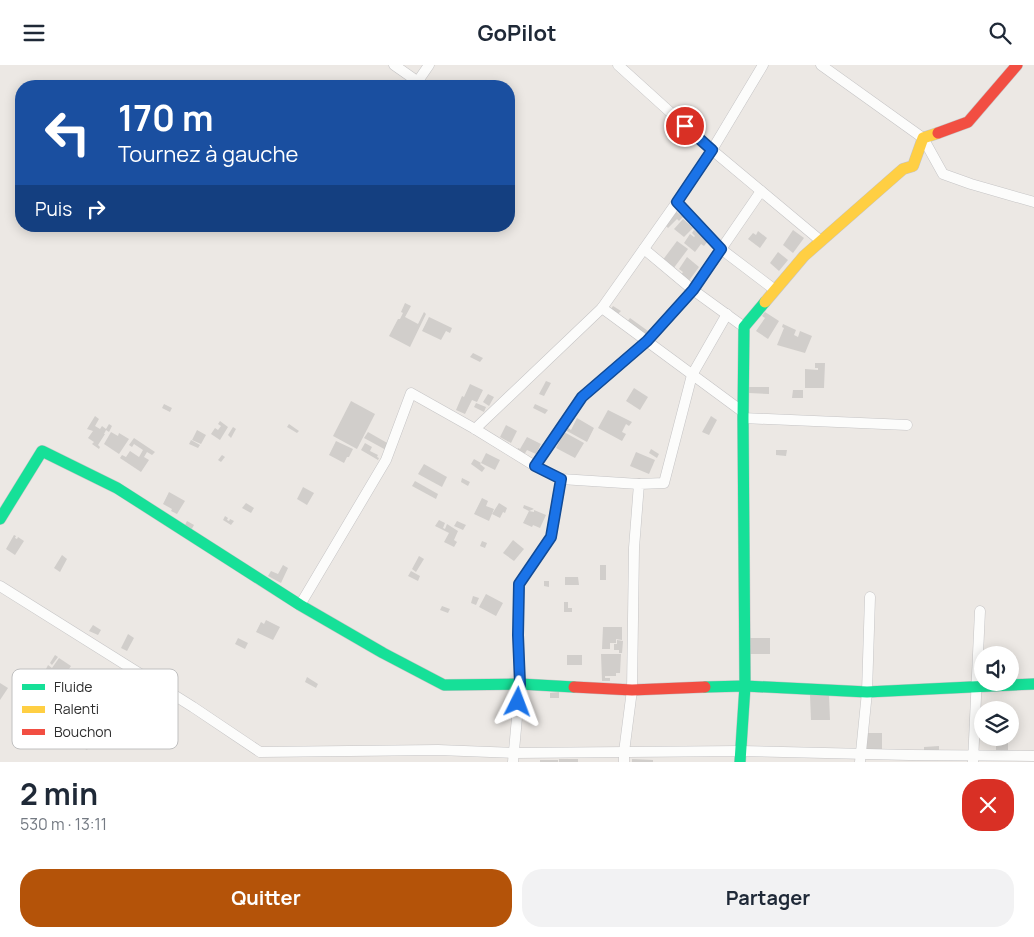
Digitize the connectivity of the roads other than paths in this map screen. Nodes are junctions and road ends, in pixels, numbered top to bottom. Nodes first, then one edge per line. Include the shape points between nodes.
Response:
1 (394, 65) edge
2 (429, 65) edge
3 (618, 65) edge
4 (763, 65) edge
5 (821, 65) edge
6 (1018, 65) edge
7 (415, 80) edge
8 (423, 80) edge
9 (923, 138) junction
10 (712, 150) junction
11 (761, 191) junction
12 (677, 202) junction
13 (1034, 202) edge
14 (821, 241) junction
15 (644, 249) junction
16 (721, 249) junction
17 (693, 290) junction
18 (775, 291) junction
19 (602, 308) junction
20 (727, 314) junction
21 (744, 327) junction
22 (647, 341) junction
23 (692, 375) junction
24 (743, 415) junction
25 (907, 425) dead end
26 (475, 429) junction
27 (535, 466) junction
28 (561, 479) junction
29 (639, 484) junction
30 (0, 519) edge
31 (0, 586) edge
32 (870, 597) dead end
33 (300, 605) junction
34 (980, 611) dead end
35 (979, 646) edge
36 (132, 669) edge
37 (520, 684) junction
38 (1019, 684) edge
39 (1034, 684) edge
40 (974, 685) edge
41 (745, 686) junction
42 (632, 690) junction
43 (977, 691) edge
44 (867, 692) junction
45 (178, 698) edge
46 (1034, 755) edge
47 (624, 757) edge
48 (741, 757) edge
49 (514, 758) edge
50 (860, 758) edge
51 (973, 758) edge

1 - 7 street
2 - 8 street
3 - 10 street
4 - 10 street
5 - 9 street
6 - 9 street via 968,122
9 - 13 street via 943,174
9 - 14 street via 913,166 902,169
10 - 11 street
10 - 12 street
11 - 14 street
11 - 16 street
12 - 15 street
12 - 16 street
14 - 18 street
15 - 17 street
15 - 19 street
16 - 17 street
16 - 18 street
17 - 20 street
17 - 22 street
18 - 21 street
19 - 22 street
19 - 26 street
20 - 21 street
20 - 23 street
21 - 24 street
22 - 23 street
22 - 27 street via 582,397
23 - 24 street
23 - 29 street via 664,483
24 - 25 street
24 - 41 street
26 - 27 street
26 - 33 street via 411,393 386,460
27 - 28 street
28 - 29 street
28 - 37 street via 551,537 519,584
29 - 42 street via 634,548
30 - 33 street via 42,451 117,488
31 - 36 street
32 - 44 street
33 - 37 street via 444,685
34 - 35 street
37 - 42 street
37 - 49 street
38 - 39 street
40 - 44 street
41 - 42 street
41 - 44 street
41 - 48 street
42 - 47 street
43 - 51 street
44 - 50 street
45 - 49 street via 260,752 438,749
46 - 51 street
47 - 48 street
47 - 49 street
48 - 50 street
50 - 51 street

